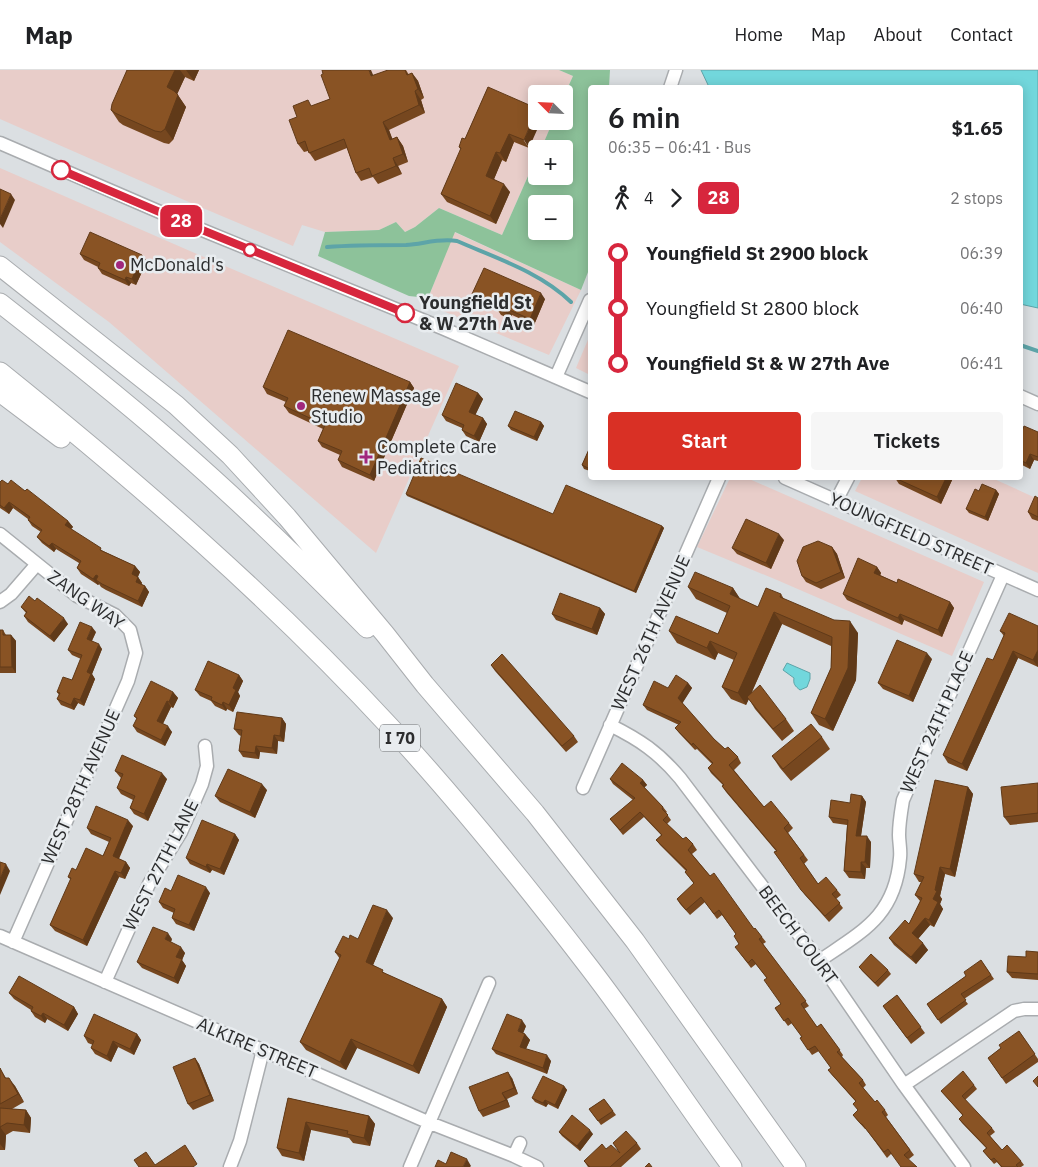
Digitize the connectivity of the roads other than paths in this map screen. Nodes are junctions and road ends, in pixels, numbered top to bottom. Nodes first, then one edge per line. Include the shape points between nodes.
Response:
1 (676, 70) edge
2 (671, 85) edge
3 (0, 143) edge
4 (0, 266) edge
5 (0, 303) edge
6 (588, 305) edge
7 (0, 372) edge
8 (556, 377) junction
9 (588, 391) edge
10 (0, 392) edge
11 (1023, 397) edge
12 (1038, 404) edge
13 (126, 476) junction
14 (717, 480) edge
15 (789, 480) edge
16 (847, 480) edge
17 (836, 501) junction
18 (0, 534) edge
19 (37, 564) junction
20 (1003, 575) junction
21 (1038, 590) edge
22 (0, 602) edge
23 (130, 630) joint
24 (425, 685) junction
25 (610, 725) junction
26 (205, 746) dead end
27 (583, 788) dead end
28 (0, 936) edge
29 (13, 942) junction
30 (819, 961) junction
31 (105, 982) junction
32 (489, 983) dead end
33 (1038, 1009) edge
34 (263, 1050) junction
35 (904, 1085) junction
36 (430, 1123) junction
37 (520, 1143) dead end
38 (514, 1156) junction
39 (230, 1167) edge
40 (410, 1167) edge
41 (537, 1167) edge
42 (732, 1167) edge
43 (796, 1167) edge
44 (964, 1167) edge

1 - 2 street
3 - 8 street
4 - 24 highway via 176,405 230,455 287,516
5 - 24 highway via 120,398 205,472 303,563
6 - 8 street
7 - 13 highway, I 70
8 - 9 street
10 - 13 highway via 68,444
11 - 12 street
13 - 42 highway, I 70 via 264,598 391,728 500,854 591,969
14 - 25 street, WEST 26TH AVENUE
15 - 17 street, YOUNGFIELD STREET
16 - 17 street
17 - 20 street, YOUNGFIELD STREET
18 - 19 street
19 - 22 street, ZANG WAY
19 - 23 street, ZANG WAY via 77,596 115,616
20 - 21 street, YOUNGFIELD STREET
20 - 30 street, WEST 24TH PLACE via 903,800 897,878 886,908 866,928
23 - 29 street, WEST 28TH AVENUE via 136,653 128,681
24 - 43 highway via 535,813 629,934
25 - 27 street, WEST 26TH AVENUE
25 - 30 street, BEECH COURT via 646,745 668,764
26 - 31 street, WEST 27TH LANE via 206,773 198,792 181,832 148,884
28 - 29 street, ALKIRE STREET
29 - 31 street, ALKIRE STREET
30 - 35 street, BEECH COURT
31 - 34 street, ALKIRE STREET
32 - 36 street
33 - 35 street via 1014,1012
34 - 36 street, ALKIRE STREET
34 - 39 street
35 - 44 street, BEECH COURT
36 - 38 street, ALKIRE STREET
36 - 40 street
37 - 38 street
38 - 41 street, ALKIRE STREET

